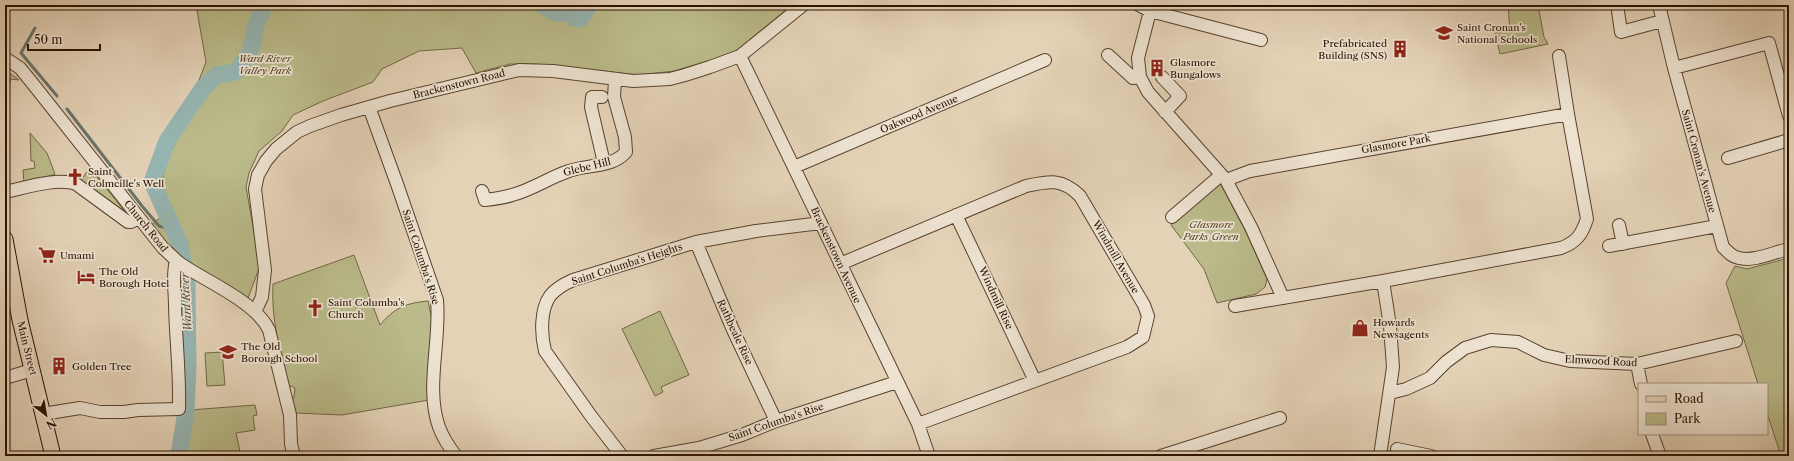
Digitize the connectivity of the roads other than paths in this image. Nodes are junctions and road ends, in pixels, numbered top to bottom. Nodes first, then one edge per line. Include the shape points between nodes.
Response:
1 (804, 5) edge
2 (1139, 5) edge
3 (1658, 5) edge
4 (1618, 11) dead end
5 (1150, 12) junction
6 (1662, 21) junction
7 (1261, 40) dead end
8 (1108, 54) dead end
9 (740, 56) junction
10 (1559, 56) dead end
11 (5, 58) edge
12 (1044, 60) dead end
13 (1674, 68) junction
14 (1140, 77) junction
15 (1162, 77) dead end
16 (615, 80) junction
17 (602, 97) dead end
18 (369, 107) junction
19 (1165, 112) junction
20 (1568, 114) junction
21 (1789, 116) edge
22 (1789, 140) edge
23 (1728, 158) dead end
24 (604, 163) junction
25 (794, 167) junction
26 (1224, 177) junction
27 (482, 191) dead end
28 (5, 192) edge
29 (956, 215) junction
30 (138, 218) junction
31 (1172, 218) dead end
32 (821, 223) junction
33 (1619, 225) dead end
34 (1717, 226) junction
35 (5, 239) edge
36 (696, 242) junction
37 (1623, 244) junction
38 (1609, 246) dead end
39 (1789, 249) edge
40 (178, 262) junction
41 (840, 264) junction
42 (1384, 281) junction
43 (10, 298) edge
44 (1283, 298) junction
45 (1235, 306) dead end
46 (255, 312) junction
47 (1736, 341) dead end
48 (1636, 364) junction
49 (32, 370) junction
50 (5, 378) edge
51 (1035, 381) junction
52 (896, 382) junction
53 (1641, 383) edge
54 (1390, 393) junction
55 (43, 414) junction
56 (1280, 418) dead end
57 (776, 421) junction
58 (918, 424) junction
59 (1652, 435) edge
60 (1396, 449) dead end
61 (1188, 452) edge
62 (53, 456) edge
63 (294, 456) edge
64 (456, 456) edge
65 (622, 456) edge
66 (654, 456) edge
67 (929, 456) edge
68 (1161, 456) edge
69 (1380, 456) edge
70 (1430, 456) edge
71 (1660, 456) edge

1 - 9 street, Brackenstown Road
2 - 5 street
3 - 6 street, Saint Cronan's Avenue
4 - 6 street via 1621,32
5 - 7 street
5 - 14 street via 1138,58
6 - 13 street, Saint Cronan's Avenue
8 - 14 street via 1133,78
9 - 16 street, Brackenstown Road via 670,79
9 - 25 street, Brackenstown Avenue
10 - 20 street
11 - 30 street, Church Road via 20,68 34,84
12 - 25 street, Oakwood Avenue
13 - 21 street via 1768,43
13 - 34 street, Saint Cronan's Avenue
14 - 19 street via 1148,92
15 - 19 street via 1180,96
16 - 18 street, Brackenstown Road via 519,70
16 - 24 street, Glebe Hill via 614,97 625,137 626,152 621,158
17 - 24 street via 592,97 591,107
18 - 46 street, Brackenstown Road via 297,132 276,149 258,175 255,189 265,270 262,297
18 - 64 street, Saint Columba's Rise via 437,300 439,319 434,400 438,425
19 - 26 street
20 - 26 street, Glasmore Park
20 - 42 street via 1587,219 1583,231 1575,242 1562,248
22 - 23 street
24 - 27 street, Glebe Hill via 559,174 513,195 485,200
25 - 32 street, Brackenstown Avenue
26 - 31 street, Glasmore Park
26 - 44 street via 1251,227
28 - 30 street via 59,181 69,182 76,184 128,222
29 - 41 street, Windmill Avenue
29 - 51 street, Windmill Rise
29 - 51 street, Windmill Avenue via 1026,186 1045,182 1071,187 1080,196 1144,305 1148,316 1143,338 1127,347
30 - 40 street, Church Road
32 - 36 street, Saint Columba's Heights
32 - 41 street, Brackenstown Avenue
33 - 37 street
34 - 37 street
34 - 39 street, Saint Cronan's Avenue via 1724,247 1730,255 1739,259
35 - 43 main road, Main Street
36 - 57 street, Rathbeale Rise
36 - 65 street, Saint Columba's Heights via 573,280 560,286 550,296 544,310 542,340 545,350
37 - 38 street
40 - 46 street, Church Road
40 - 55 street via 174,284 179,409 100,412 80,408
41 - 52 street, Brackenstown Avenue
42 - 44 street
42 - 54 street via 1393,360
43 - 49 main road, Main Street
44 - 45 street
46 - 63 street, Church Road via 269,330 290,415
47 - 48 street, Elmwood Road
48 - 53 street
48 - 54 street, Elmwood Road via 1570,361 1544,355 1518,342 1491,340 1465,348 1430,378
49 - 50 street
49 - 55 main road, Main Street
51 - 58 street, Windmill Avenue
52 - 57 street, Saint Columba's Rise
52 - 58 street, Brackenstown Avenue
54 - 69 street
55 - 62 main road, Main Street
56 - 61 street
57 - 66 street, Saint Columba's Rise via 699,448
58 - 67 street, Brackenstown Avenue
59 - 71 street
60 - 70 street
61 - 68 street

